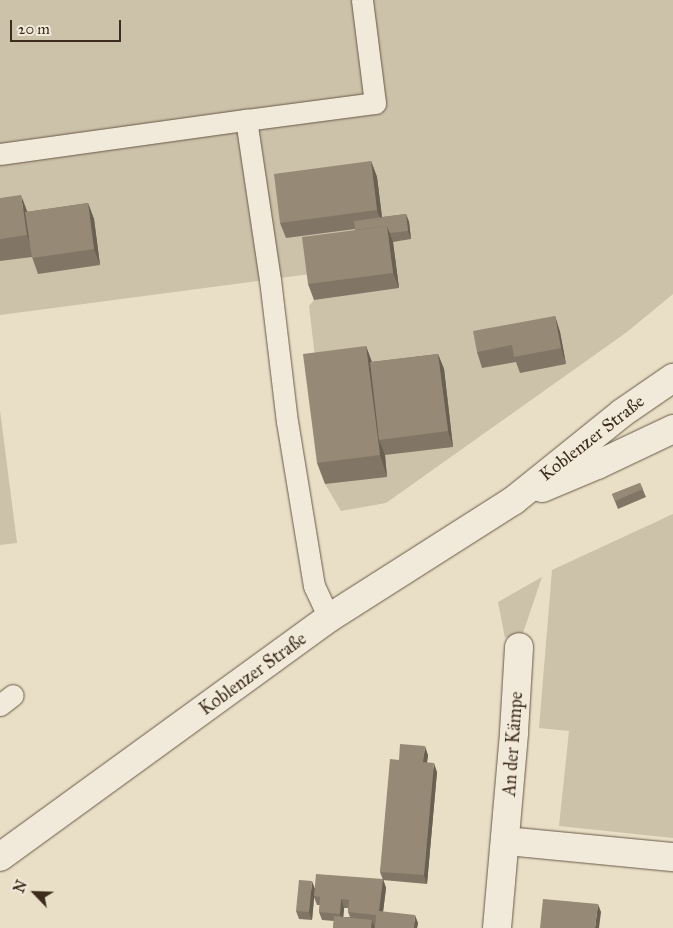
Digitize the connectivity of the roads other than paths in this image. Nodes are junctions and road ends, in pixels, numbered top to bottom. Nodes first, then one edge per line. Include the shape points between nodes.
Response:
1 (362, 0) edge
2 (246, 120) junction
3 (0, 154) edge
4 (673, 378) edge
5 (673, 429) edge
6 (513, 501) junction
7 (329, 618) junction
8 (519, 647) dead end
9 (506, 841) junction
10 (0, 857) edge
11 (673, 857) edge
12 (497, 928) edge

1 - 2 lane via 374,103
2 - 3 lane
2 - 7 lane via 288,431 314,586
4 - 6 main road, Koblenzer Straße via 622,414
5 - 6 main road, Koblenzer Straße
6 - 7 main road, Koblenzer Straße
7 - 10 main road, Koblenzer Straße
8 - 9 main road, An der Kämpe
9 - 11 main road
9 - 12 main road, An der Kämpe

